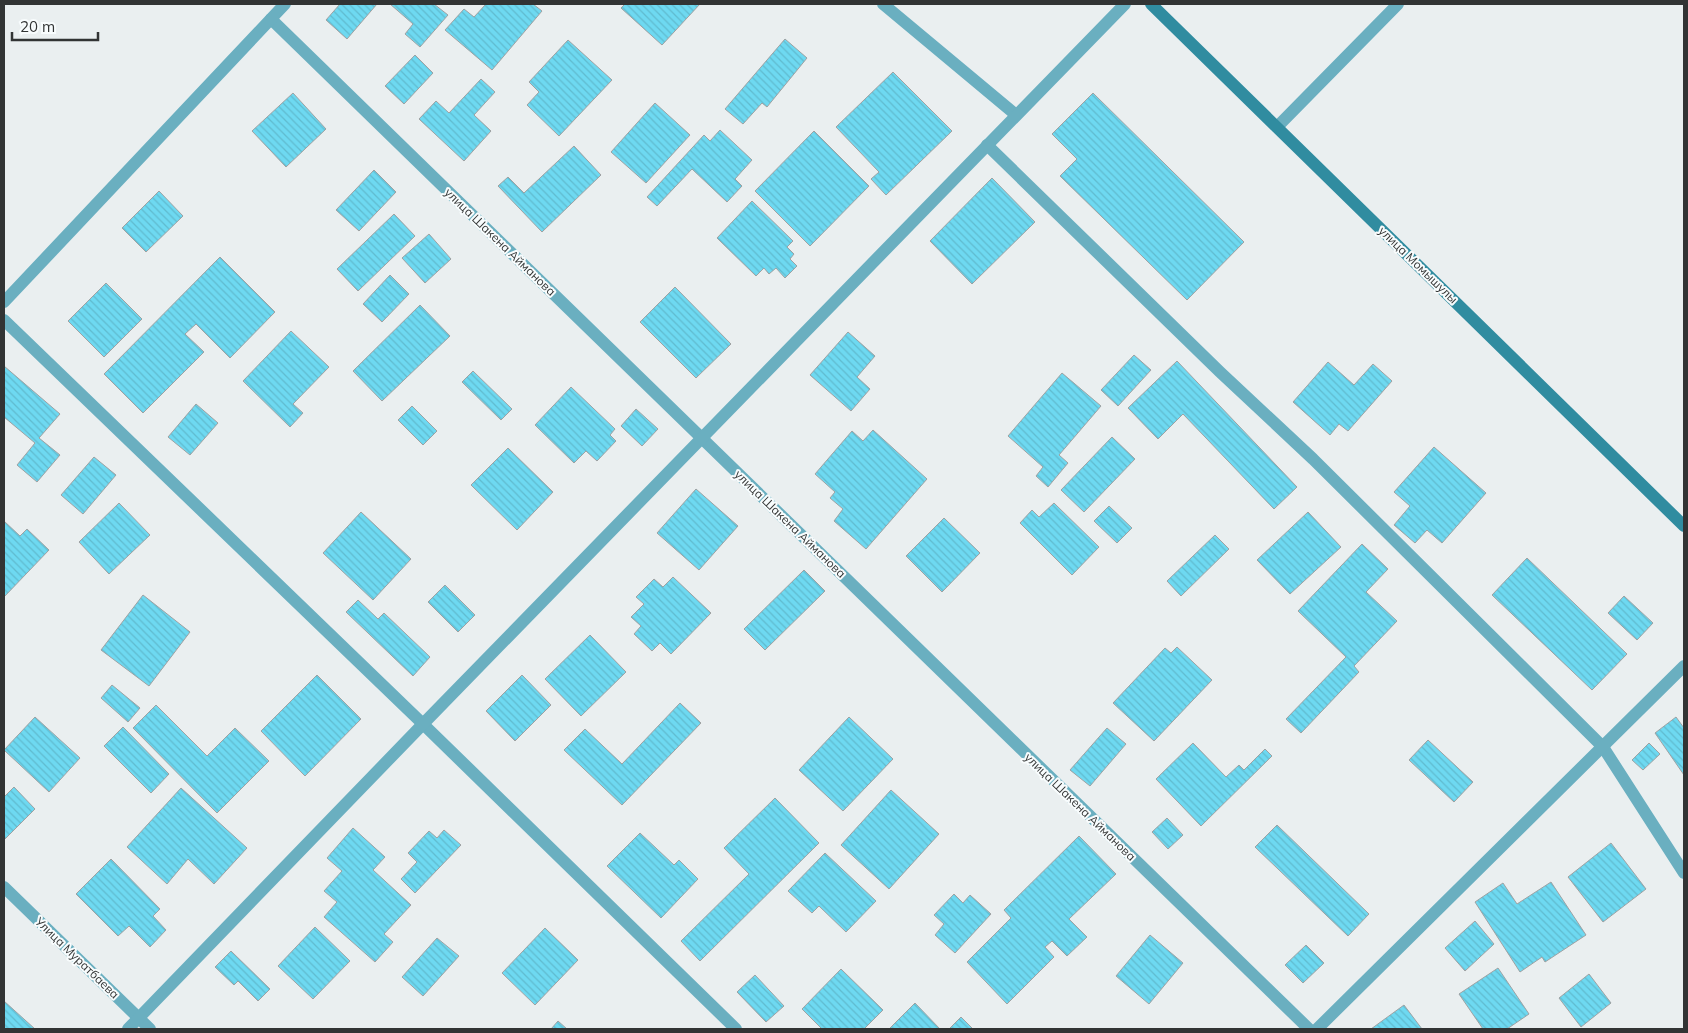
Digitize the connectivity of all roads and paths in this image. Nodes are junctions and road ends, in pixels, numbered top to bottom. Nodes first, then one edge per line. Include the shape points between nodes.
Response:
1 (285, 4) edge
2 (883, 4) edge
3 (1125, 4) edge
4 (1151, 4) edge
5 (1398, 4) edge
6 (271, 19) junction
7 (1016, 115) junction
8 (1277, 127) junction
9 (987, 145) junction
10 (4, 302) edge
11 (4, 320) edge
12 (701, 438) junction
13 (1683, 524) edge
14 (1684, 666) edge
15 (423, 724) junction
16 (1603, 747) junction
17 (1684, 873) edge
18 (4, 887) edge
19 (139, 1018) junction
20 (128, 1029) edge
21 (150, 1029) edge
22 (736, 1029) edge
23 (1309, 1029) edge
24 (1317, 1029) edge

1 - 6 street
2 - 7 street
3 - 7 street
4 - 8 street, улица Момышулы
5 - 8 street
6 - 10 street
6 - 12 street, улица Шакена Айманова
7 - 9 street
8 - 13 street, улица Момышулы
9 - 12 street
9 - 16 street via 1313,459
11 - 15 street
12 - 15 street
12 - 23 street, улица Шакена Айманова
14 - 16 street
15 - 19 street
15 - 22 street
16 - 17 street
16 - 24 street
18 - 19 street, Улица Муратбаева
19 - 20 street
19 - 21 street, Улица Муратбаева

